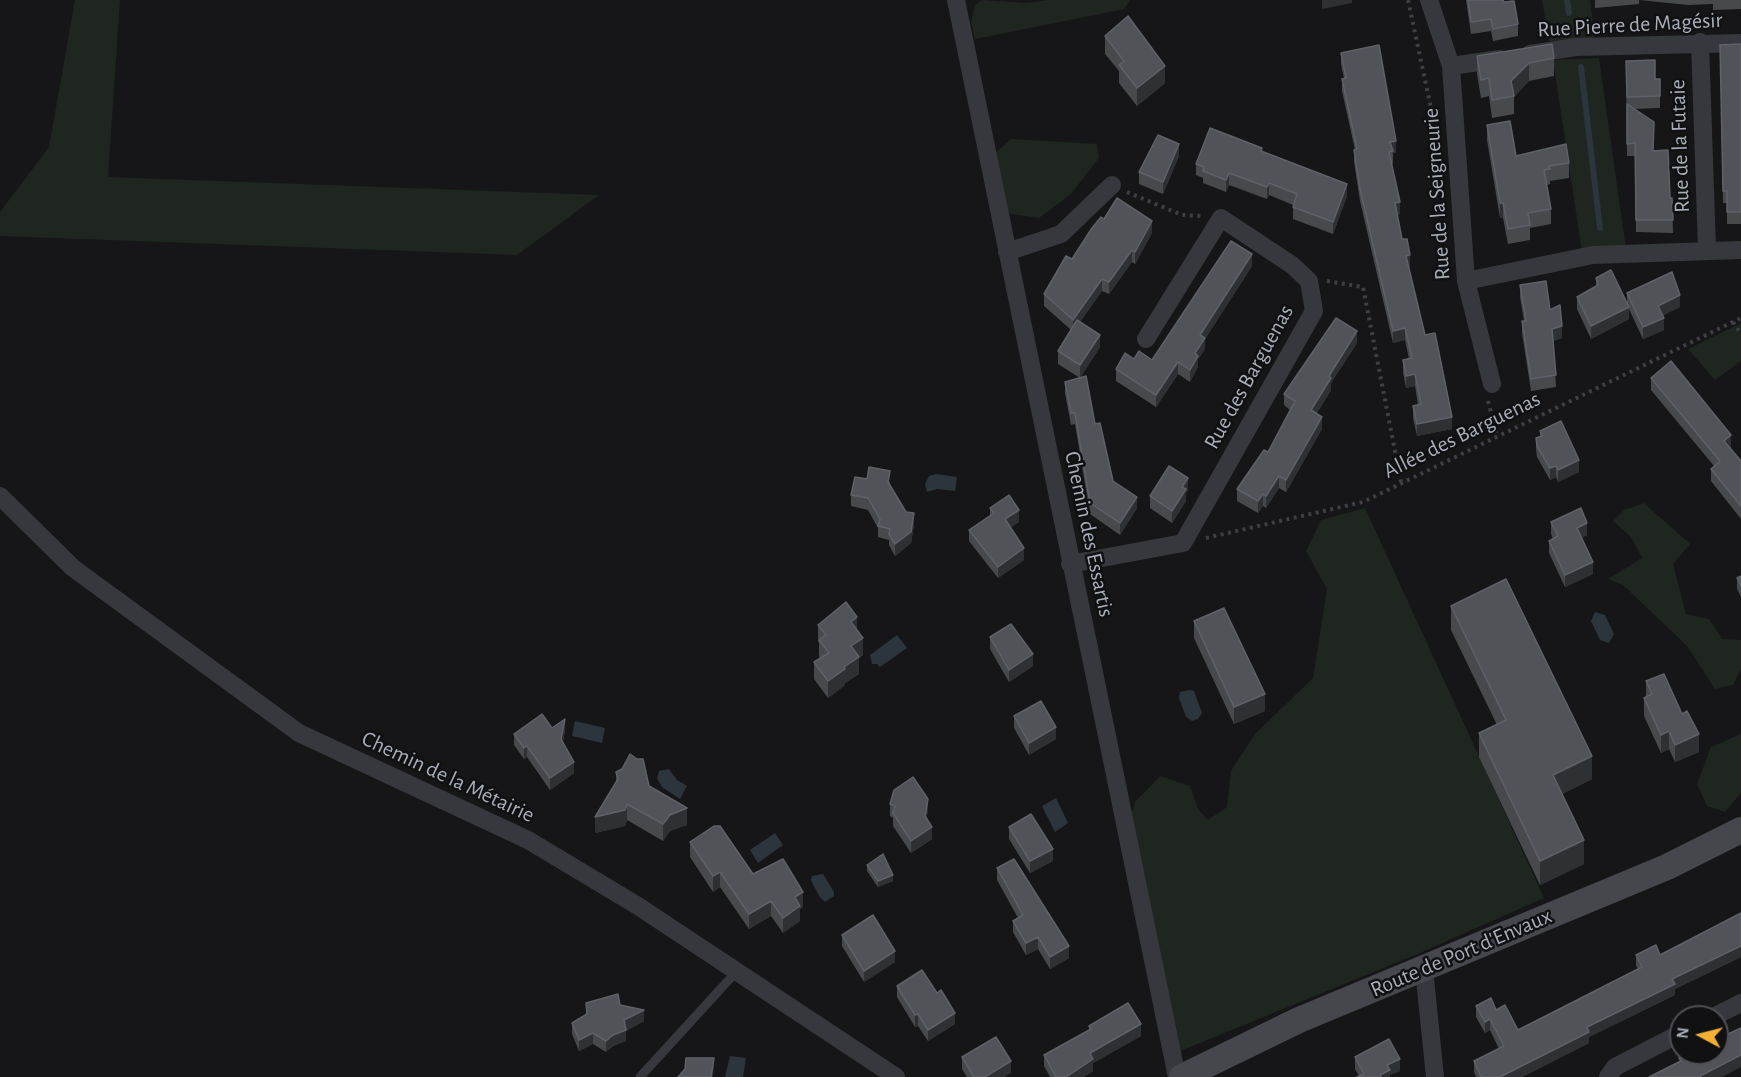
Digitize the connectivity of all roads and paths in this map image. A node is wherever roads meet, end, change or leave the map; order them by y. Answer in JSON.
{"nodes":[{"id":1,"x":956,"y":0,"type":"edge"},
{"id":2,"x":1429,"y":0,"type":"edge"},
{"id":3,"x":1700,"y":42,"type":"junction"},
{"id":4,"x":1741,"y":43,"type":"edge"},
{"id":5,"x":1451,"y":66,"type":"junction"},
{"id":6,"x":1112,"y":185,"type":"joint"},
{"id":7,"x":1221,"y":218,"type":"junction"},
{"id":8,"x":1707,"y":249,"type":"junction"},
{"id":9,"x":1741,"y":250,"type":"edge"},
{"id":10,"x":1007,"y":252,"type":"junction"},
{"id":11,"x":1305,"y":278,"type":"junction"},
{"id":12,"x":1466,"y":281,"type":"junction"},
{"id":13,"x":1741,"y":318,"type":"edge"},
{"id":14,"x":1733,"y":322,"type":"junction"},
{"id":15,"x":1741,"y":334,"type":"edge"},
{"id":16,"x":1146,"y":339,"type":"dead end"},
{"id":17,"x":1492,"y":384,"type":"dead end"},
{"id":18,"x":1401,"y":482,"type":"junction"},
{"id":19,"x":0,"y":495,"type":"edge"},
{"id":20,"x":1184,"y":543,"type":"junction"},
{"id":21,"x":1070,"y":564,"type":"junction"},
{"id":22,"x":1741,"y":831,"type":"edge"},
{"id":23,"x":1424,"y":969,"type":"junction"},
{"id":24,"x":736,"y":972,"type":"junction"},
{"id":25,"x":1669,"y":1039,"type":"edge"},
{"id":26,"x":640,"y":1077,"type":"edge"},
{"id":27,"x":896,"y":1077,"type":"edge"},
{"id":28,"x":1177,"y":1077,"type":"edge"},
{"id":29,"x":1182,"y":1077,"type":"edge"},
{"id":30,"x":1435,"y":1077,"type":"edge"},
{"id":31,"x":1608,"y":1077,"type":"edge"}],
"edges":[{"from":1,"to":10,"type":"street","name":"Chemin des Essartis"},
{"from":2,"to":5,"type":"street","name":"Rue de la Seigneurie"},
{"from":3,"to":4,"type":"street","name":"Rue Pierre de Magésir"},
{"from":3,"to":5,"type":"street","name":"Rue Pierre de Magésir"},
{"from":3,"to":8,"type":"street","name":"Rue de la Futaie"},
{"from":5,"to":12,"type":"street","name":"Rue de la Seigneurie"},
{"from":6,"to":7,"type":"path"},
{"from":6,"to":10,"type":"street"},
{"from":7,"to":11,"type":"street","name":"Rue des Barguenas"},
{"from":7,"to":16,"type":"street"},
{"from":8,"to":9,"type":"street"},
{"from":8,"to":12,"type":"street"},
{"from":10,"to":21,"type":"street","name":"Chemin des Essartis"},
{"from":11,"to":18,"type":"path"},
{"from":11,"to":20,"type":"street","name":"Rue des Barguenas"},
{"from":12,"to":17,"type":"street","name":"Rue de la Seigneurie"},
{"from":13,"to":14,"type":"path","name":"Allée des Barguenas"},
{"from":14,"to":15,"type":"path"},
{"from":14,"to":18,"type":"path","name":"Allée des Barguenas"},
{"from":18,"to":20,"type":"path","name":"Allée des Barguenas"},
{"from":19,"to":24,"type":"street","name":"Chemin de la Métairie"},
{"from":20,"to":21,"type":"street"},
{"from":21,"to":28,"type":"street","name":"Chemin des Essartis"},
{"from":22,"to":23,"type":"street","name":"Route de Port d'Envaux"},
{"from":23,"to":29,"type":"street","name":"Route de Port d'Envaux"},
{"from":23,"to":30,"type":"street"},
{"from":24,"to":26,"type":"lane"},
{"from":24,"to":27,"type":"street","name":"Chemin de la Métairie"},
{"from":25,"to":31,"type":"street"}]}
